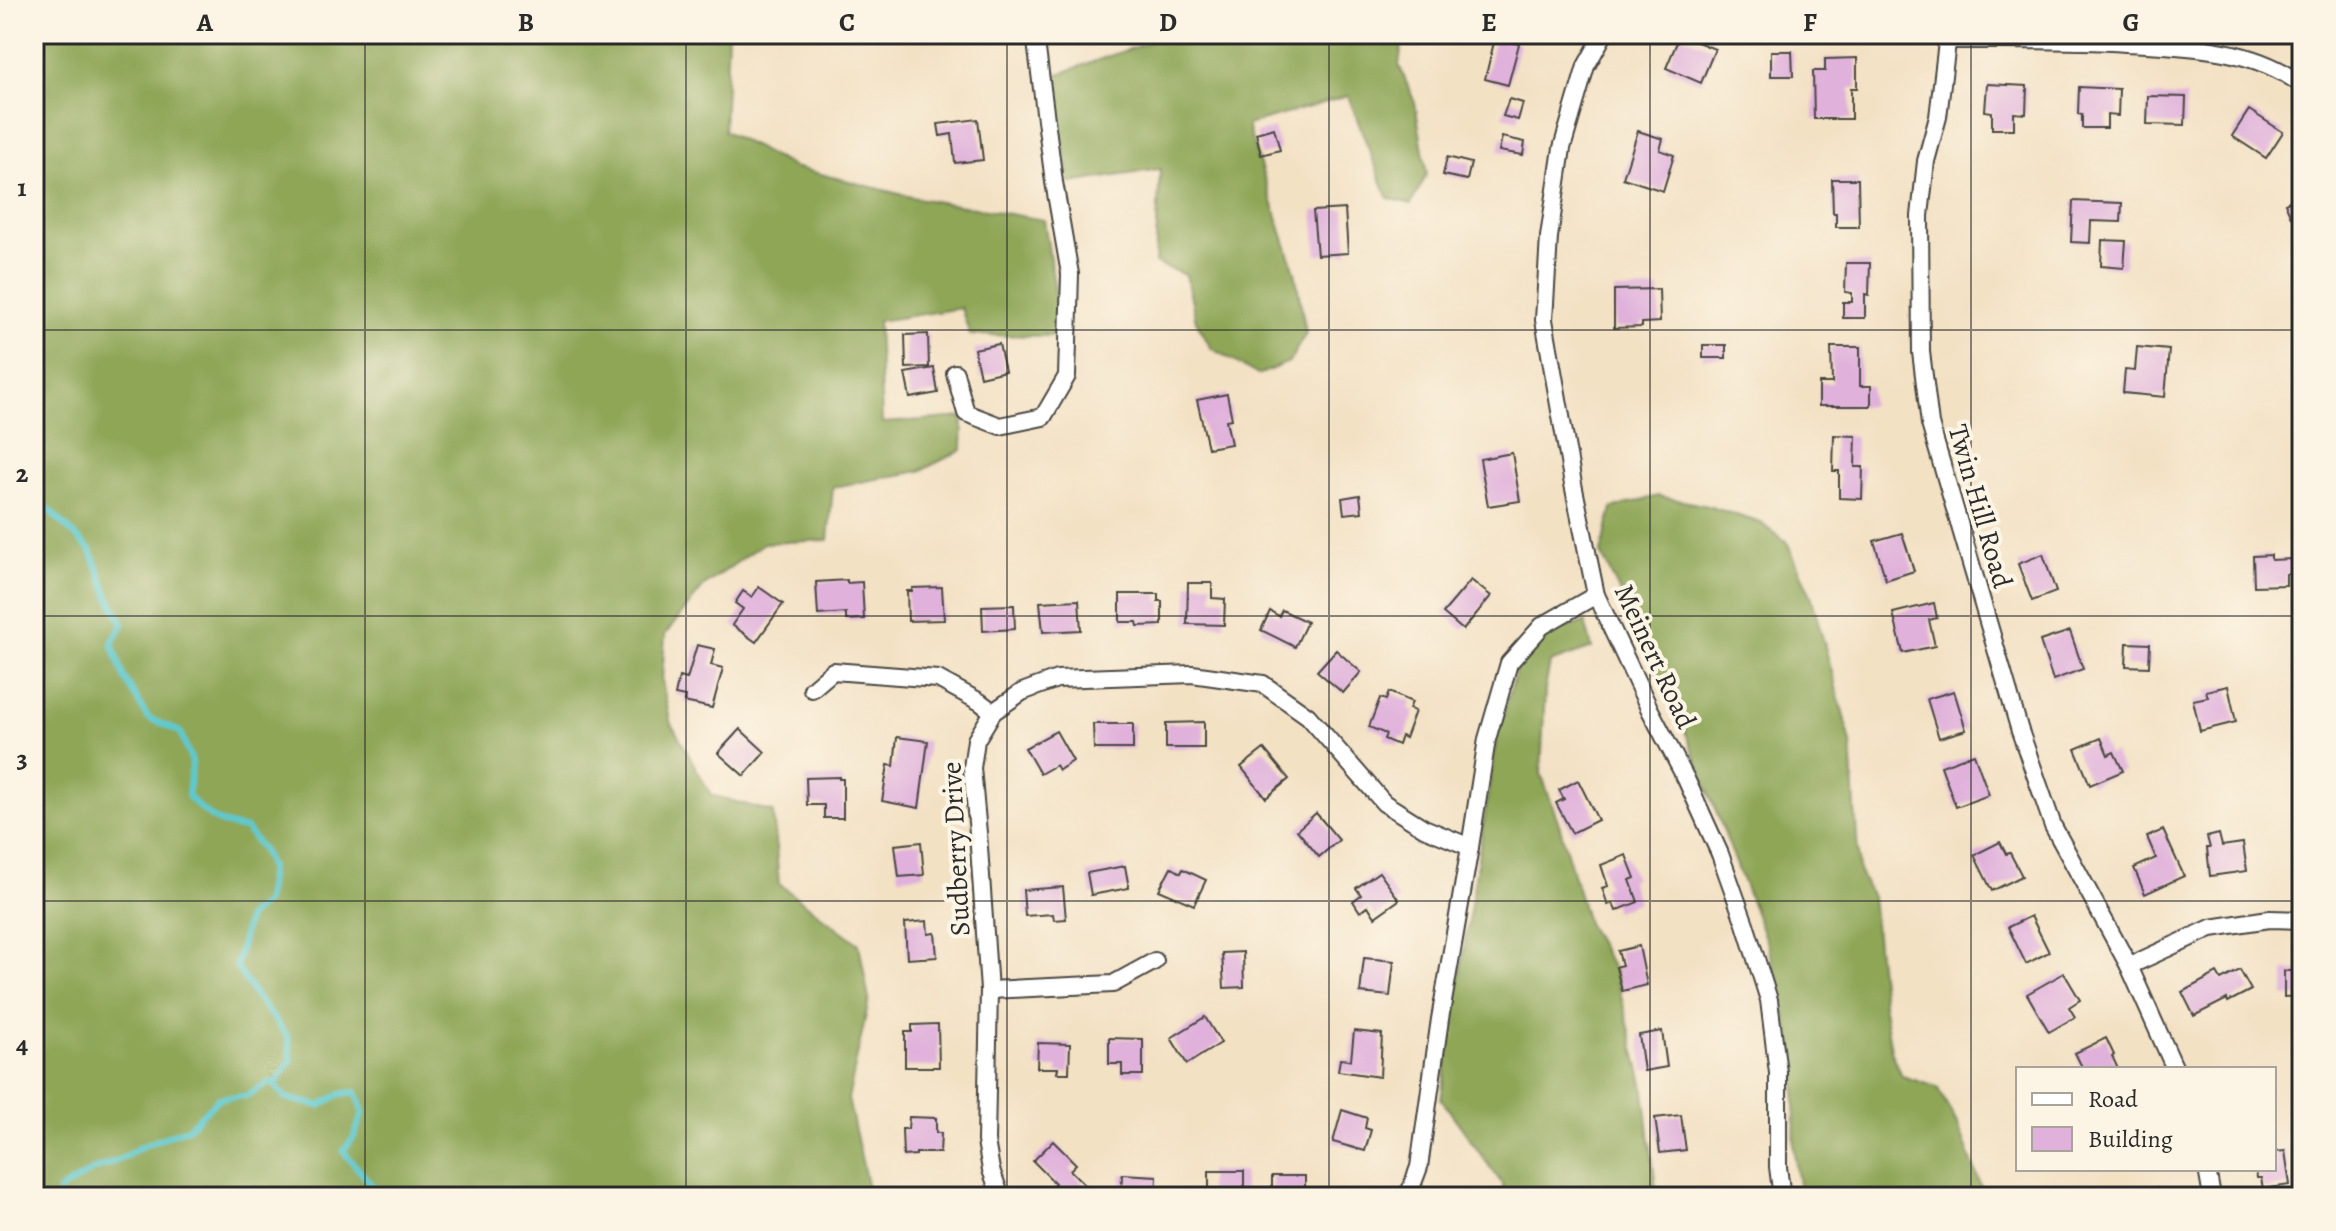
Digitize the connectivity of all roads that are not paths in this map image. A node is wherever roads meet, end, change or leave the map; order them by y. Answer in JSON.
{"nodes":[{"id":1,"x":1035,"y":34,"type":"edge"},
{"id":2,"x":1604,"y":34,"type":"edge"},
{"id":3,"x":1948,"y":37,"type":"edge"},
{"id":4,"x":2302,"y":85,"type":"edge"},
{"id":5,"x":955,"y":373,"type":"dead end"},
{"id":6,"x":1596,"y":595,"type":"junction"},
{"id":7,"x":812,"y":689,"type":"dead end"},
{"id":8,"x":993,"y":712,"type":"junction"},
{"id":9,"x":1470,"y":847,"type":"junction"},
{"id":10,"x":2302,"y":920,"type":"edge"},
{"id":11,"x":1155,"y":961,"type":"dead end"},
{"id":12,"x":2129,"y":966,"type":"junction"},
{"id":13,"x":989,"y":990,"type":"junction"},
{"id":14,"x":2174,"y":1067,"type":"edge"},
{"id":15,"x":2207,"y":1171,"type":"edge"},
{"id":16,"x":1001,"y":1197,"type":"edge"},
{"id":17,"x":1403,"y":1197,"type":"edge"},
{"id":18,"x":1782,"y":1197,"type":"edge"},
{"id":19,"x":2212,"y":1197,"type":"edge"}],
"edges":[{"from":1,"to":5,"type":"street"},
{"from":2,"to":6,"type":"street","name":"Meinert Road"},
{"from":3,"to":4,"type":"street"},
{"from":3,"to":12,"type":"street","name":"Twin Hill Road"},
{"from":6,"to":9,"type":"street"},
{"from":6,"to":18,"type":"street","name":"Meinert Road"},
{"from":7,"to":8,"type":"street"},
{"from":8,"to":9,"type":"street","name":"Sudberry Drive"},
{"from":8,"to":13,"type":"street","name":"Sudberry Drive"},
{"from":9,"to":17,"type":"street"},
{"from":10,"to":12,"type":"street"},
{"from":11,"to":13,"type":"street"},
{"from":12,"to":14,"type":"street","name":"Twin Hill Road"},
{"from":13,"to":16,"type":"street","name":"Sudberry Drive"},
{"from":15,"to":19,"type":"street"}]}
